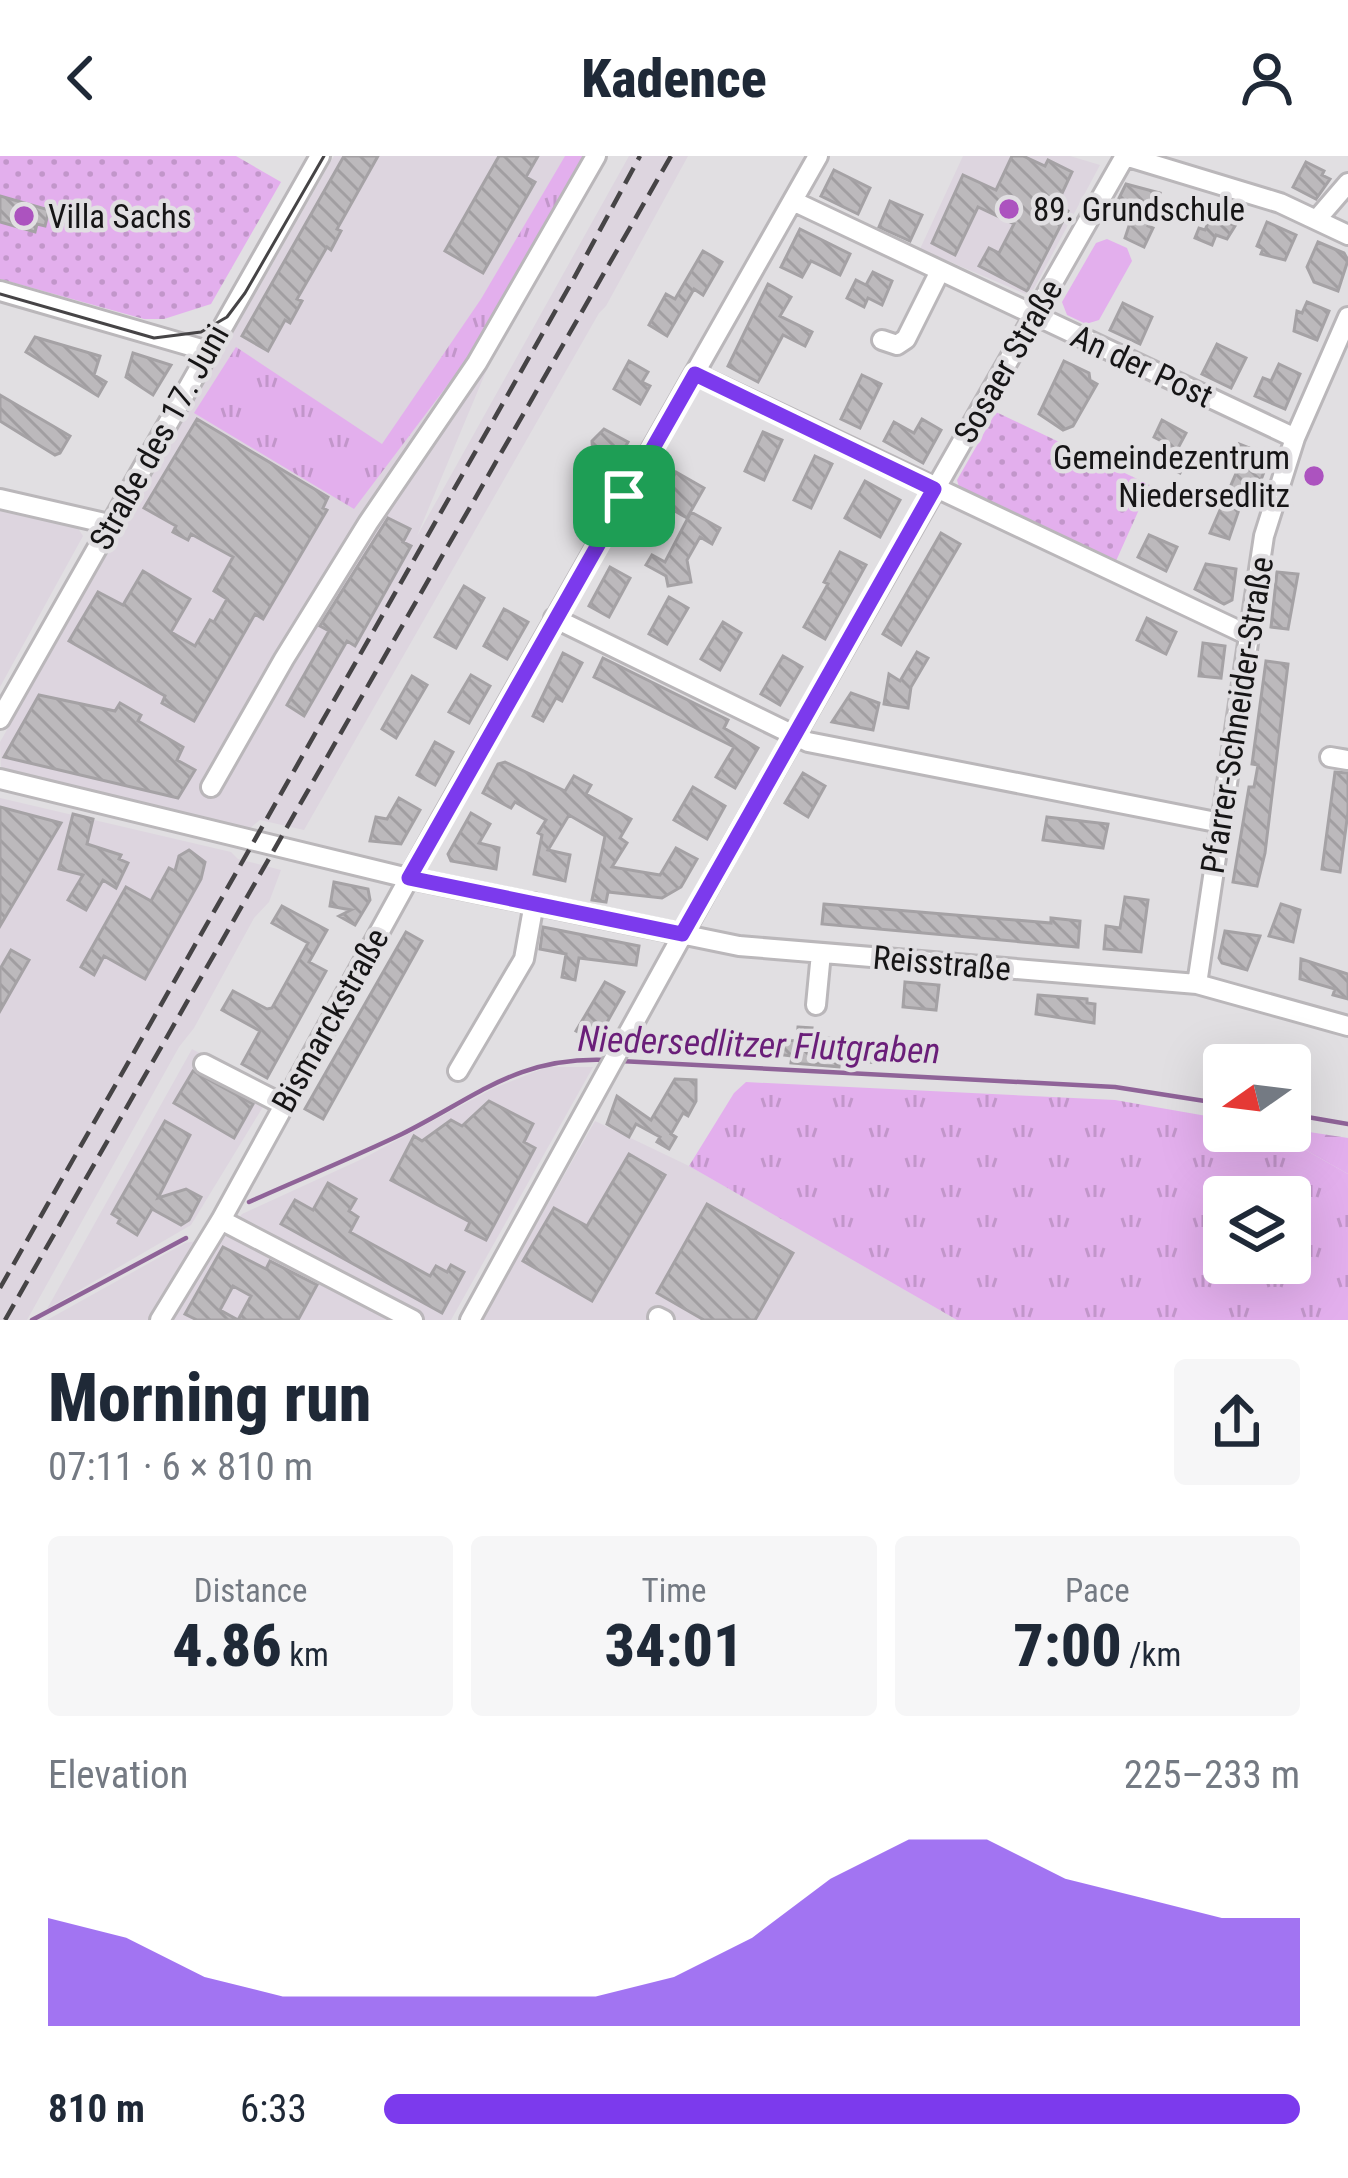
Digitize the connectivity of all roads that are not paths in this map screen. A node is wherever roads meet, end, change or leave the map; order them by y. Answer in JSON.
{"nodes":[{"id":1,"x":320,"y":156,"type":"edge"},
{"id":2,"x":596,"y":156,"type":"edge"},
{"id":3,"x":818,"y":156,"type":"edge"},
{"id":4,"x":1125,"y":156,"type":"edge"},
{"id":5,"x":1348,"y":183,"type":"edge"},
{"id":6,"x":793,"y":201,"type":"junction"},
{"id":7,"x":1317,"y":219,"type":"junction"},
{"id":8,"x":1348,"y":235,"type":"edge"},
{"id":9,"x":940,"y":271,"type":"junction"},
{"id":10,"x":0,"y":291,"type":"edge"},
{"id":11,"x":1034,"y":315,"type":"junction"},
{"id":12,"x":1348,"y":317,"type":"edge"},
{"id":13,"x":882,"y":340,"type":"dead end"},
{"id":14,"x":208,"y":352,"type":"junction"},
{"id":15,"x":695,"y":374,"type":"junction"},
{"id":16,"x":1295,"y":438,"type":"junction"},
{"id":17,"x":934,"y":489,"type":"junction"},
{"id":18,"x":0,"y":499,"type":"edge"},
{"id":19,"x":110,"y":524,"type":"junction"},
{"id":20,"x":554,"y":619,"type":"junction"},
{"id":21,"x":1248,"y":635,"type":"junction"},
{"id":22,"x":0,"y":719,"type":"edge"},
{"id":23,"x":794,"y":736,"type":"junction"},
{"id":24,"x":0,"y":779,"type":"edge"},
{"id":25,"x":211,"y":787,"type":"dead end"},
{"id":26,"x":1221,"y":824,"type":"junction"},
{"id":27,"x":409,"y":878,"type":"junction"},
{"id":28,"x":534,"y":903,"type":"junction"},
{"id":29,"x":682,"y":934,"type":"junction"},
{"id":30,"x":821,"y":952,"type":"junction"},
{"id":31,"x":1197,"y":984,"type":"junction"},
{"id":32,"x":816,"y":1005,"type":"dead end"},
{"id":33,"x":1348,"y":1026,"type":"edge"},
{"id":34,"x":204,"y":1064,"type":"dead end"},
{"id":35,"x":458,"y":1071,"type":"dead end"},
{"id":36,"x":284,"y":1105,"type":"junction"},
{"id":37,"x":221,"y":1220,"type":"junction"},
{"id":38,"x":376,"y":1312,"type":"edge"},
{"id":39,"x":160,"y":1320,"type":"edge"},
{"id":40,"x":413,"y":1320,"type":"edge"},
{"id":41,"x":470,"y":1320,"type":"edge"}],
"edges":[{"from":1,"to":14,"type":"street","name":"Straße des 17. Juni"},
{"from":2,"to":25,"type":"street"},
{"from":3,"to":6,"type":"street","name":"Bismarckstraße"},
{"from":4,"to":7,"type":"street"},
{"from":4,"to":11,"type":"street","name":"Sosaer Straße"},
{"from":5,"to":7,"type":"street"},
{"from":6,"to":9,"type":"street","name":"An der Post"},
{"from":6,"to":15,"type":"street","name":"Bismarckstraße"},
{"from":7,"to":8,"type":"street"},
{"from":9,"to":11,"type":"street","name":"An der Post"},
{"from":9,"to":13,"type":"street"},
{"from":10,"to":14,"type":"street"},
{"from":11,"to":16,"type":"street","name":"An der Post"},
{"from":11,"to":17,"type":"street","name":"Sosaer Straße"},
{"from":12,"to":16,"type":"street","name":"Pfarrer-Schneider-Straße"},
{"from":14,"to":19,"type":"street","name":"Straße des 17. Juni"},
{"from":15,"to":17,"type":"street"},
{"from":15,"to":20,"type":"street","name":"Bismarckstraße"},
{"from":16,"to":21,"type":"street","name":"Pfarrer-Schneider-Straße"},
{"from":17,"to":21,"type":"street"},
{"from":17,"to":23,"type":"street","name":"Sosaer Straße"},
{"from":18,"to":19,"type":"street"},
{"from":19,"to":22,"type":"street","name":"Straße des 17. Juni"},
{"from":20,"to":23,"type":"street"},
{"from":20,"to":27,"type":"street","name":"Bismarckstraße"},
{"from":21,"to":26,"type":"street","name":"Pfarrer-Schneider-Straße"},
{"from":23,"to":26,"type":"street"},
{"from":23,"to":29,"type":"street","name":"Sosaer Straße"},
{"from":24,"to":27,"type":"street","name":"Reisstraße"},
{"from":26,"to":31,"type":"street","name":"Pfarrer-Schneider-Straße"},
{"from":27,"to":28,"type":"street","name":"Reisstraße"},
{"from":27,"to":36,"type":"street","name":"Bismarckstraße"},
{"from":28,"to":29,"type":"street","name":"Reisstraße"},
{"from":28,"to":35,"type":"street"},
{"from":29,"to":30,"type":"street","name":"Reisstraße"},
{"from":29,"to":41,"type":"street","name":"Sosaer Straße"},
{"from":30,"to":31,"type":"street","name":"Reisstraße"},
{"from":30,"to":32,"type":"street"},
{"from":31,"to":33,"type":"street","name":"Reisstraße"},
{"from":34,"to":36,"type":"street"},
{"from":36,"to":37,"type":"street","name":"Bismarckstraße"},
{"from":37,"to":38,"type":"street"},
{"from":37,"to":39,"type":"street","name":"Bismarckstraße"},
{"from":38,"to":40,"type":"street"}]}
